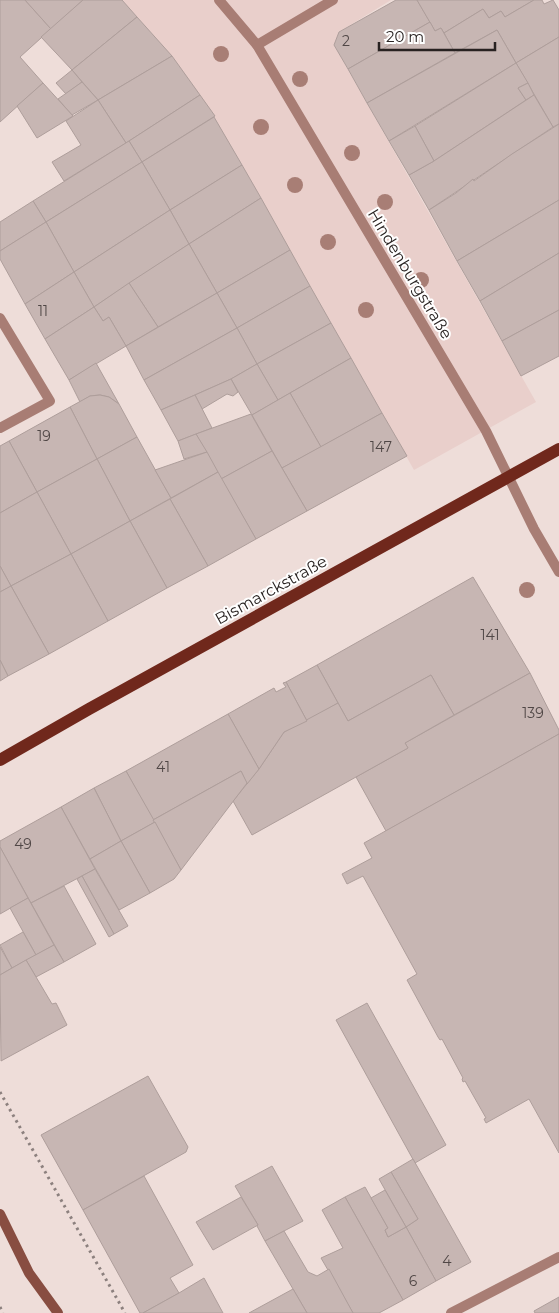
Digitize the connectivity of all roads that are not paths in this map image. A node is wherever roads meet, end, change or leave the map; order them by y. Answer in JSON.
{"nodes":[{"id":1,"x":219,"y":0,"type":"edge"},
{"id":2,"x":333,"y":0,"type":"edge"},
{"id":3,"x":257,"y":45,"type":"junction"},
{"id":4,"x":0,"y":318,"type":"edge"},
{"id":5,"x":0,"y":428,"type":"edge"},
{"id":6,"x":559,"y":449,"type":"edge"},
{"id":7,"x":510,"y":477,"type":"junction"},
{"id":8,"x":559,"y":572,"type":"edge"},
{"id":9,"x":0,"y":760,"type":"edge"},
{"id":10,"x":0,"y":1214,"type":"edge"},
{"id":11,"x":559,"y":1257,"type":"edge"},
{"id":12,"x":58,"y":1313,"type":"edge"},
{"id":13,"x":451,"y":1313,"type":"edge"}],
"edges":[{"from":1,"to":3,"type":"street","name":"Hindenburgstraße"},
{"from":2,"to":3,"type":"street"},
{"from":3,"to":7,"type":"street","name":"Hindenburgstraße"},
{"from":4,"to":5,"type":"street"},
{"from":6,"to":7,"type":"main road","name":"Bismarckstraße"},
{"from":7,"to":8,"type":"street","name":"Hindenburgstraße"},
{"from":7,"to":9,"type":"main road","name":"Bismarckstraße"},
{"from":10,"to":12,"type":"main road"},
{"from":11,"to":13,"type":"street"}]}
